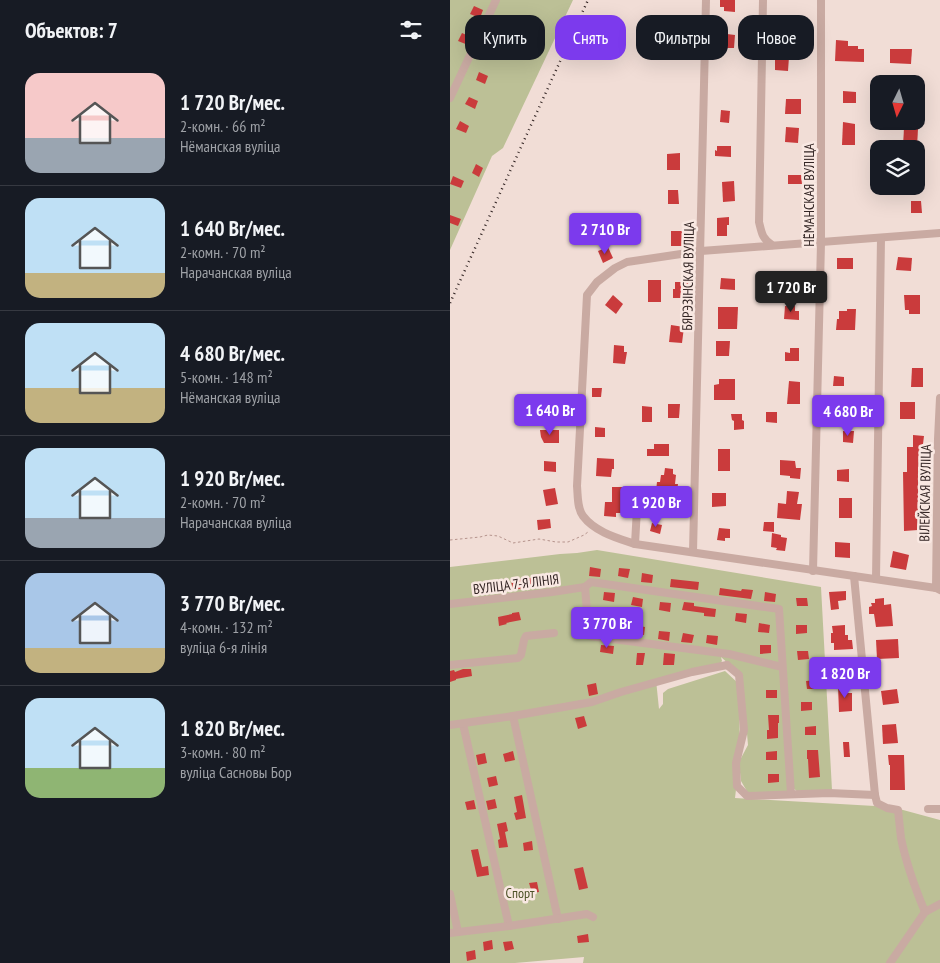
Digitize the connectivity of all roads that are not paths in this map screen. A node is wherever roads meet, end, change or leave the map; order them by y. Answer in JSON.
{"nodes":[{"id":1,"x":496,"y":0,"type":"edge"},
{"id":2,"x":706,"y":0,"type":"edge"},
{"id":3,"x":763,"y":0,"type":"edge"},
{"id":4,"x":821,"y":0,"type":"edge"},
{"id":5,"x":450,"y":98,"type":"edge"},
{"id":6,"x":940,"y":233,"type":"edge"},
{"id":7,"x":881,"y":238,"type":"junction"},
{"id":8,"x":821,"y":243,"type":"junction"},
{"id":9,"x":772,"y":245,"type":"junction"},
{"id":10,"x":701,"y":251,"type":"junction"},
{"id":11,"x":940,"y":398,"type":"edge"},
{"id":12,"x":939,"y":439,"type":"edge"},
{"id":13,"x":638,"y":491,"type":"dead end"},
{"id":14,"x":635,"y":544,"type":"junction"},
{"id":15,"x":694,"y":552,"type":"junction"},
{"id":16,"x":813,"y":571,"type":"junction"},
{"id":17,"x":854,"y":576,"type":"junction"},
{"id":18,"x":876,"y":579,"type":"junction"},
{"id":19,"x":585,"y":586,"type":"junction"},
{"id":20,"x":938,"y":589,"type":"edge"},
{"id":21,"x":450,"y":604,"type":"edge"},
{"id":22,"x":554,"y":633,"type":"dead end"},
{"id":23,"x":729,"y":654,"type":"junction"},
{"id":24,"x":450,"y":665,"type":"edge"},
{"id":25,"x":727,"y":665,"type":"junction"},
{"id":26,"x":782,"y":667,"type":"junction"},
{"id":27,"x":513,"y":716,"type":"junction"},
{"id":28,"x":463,"y":724,"type":"junction"},
{"id":29,"x":450,"y":725,"type":"edge"},
{"id":30,"x":791,"y":794,"type":"junction"},
{"id":31,"x":875,"y":795,"type":"junction"},
{"id":32,"x":940,"y":809,"type":"edge"},
{"id":33,"x":928,"y":810,"type":"dead end"},
{"id":34,"x":450,"y":894,"type":"edge"},
{"id":35,"x":940,"y":904,"type":"edge"},
{"id":36,"x":925,"y":912,"type":"junction"},
{"id":37,"x":593,"y":918,"type":"dead end"},
{"id":38,"x":558,"y":919,"type":"junction"},
{"id":39,"x":509,"y":926,"type":"junction"},
{"id":40,"x":454,"y":933,"type":"edge"},
{"id":41,"x":890,"y":963,"type":"edge"}],
"edges":[{"from":1,"to":5,"type":"street"},
{"from":2,"to":10,"type":"street","name":"БЯРЭЗІНСКАЯ ВУЛІЦА"},
{"from":3,"to":9,"type":"street"},
{"from":4,"to":8,"type":"street","name":"НЁМАНСКАЯ ВУЛІЦА"},
{"from":6,"to":7,"type":"street"},
{"from":7,"to":8,"type":"street"},
{"from":7,"to":18,"type":"street"},
{"from":8,"to":9,"type":"street"},
{"from":8,"to":16,"type":"street","name":"НЁМАНСКАЯ ВУЛІЦА"},
{"from":9,"to":10,"type":"street"},
{"from":10,"to":14,"type":"street"},
{"from":10,"to":15,"type":"street","name":"БЯРЭЗІНСКАЯ ВУЛІЦА"},
{"from":11,"to":12,"type":"street","name":"ВІЛЕЙСКАЯ ВУЛІЦА"},
{"from":12,"to":20,"type":"street","name":"ВІЛЕЙСКАЯ ВУЛІЦА"},
{"from":13,"to":14,"type":"street"},
{"from":14,"to":15,"type":"street"},
{"from":15,"to":16,"type":"street"},
{"from":16,"to":17,"type":"street"},
{"from":17,"to":18,"type":"street"},
{"from":17,"to":31,"type":"street"},
{"from":18,"to":20,"type":"street"},
{"from":19,"to":21,"type":"street","name":"ВУЛІЦА 7-Я ЛІНІЯ"},
{"from":19,"to":23,"type":"street"},
{"from":19,"to":26,"type":"street","name":"ВУЛІЦА 7-Я ЛІНІЯ"},
{"from":22,"to":24,"type":"street"},
{"from":23,"to":25,"type":"street"},
{"from":23,"to":26,"type":"street"},
{"from":25,"to":27,"type":"street"},
{"from":25,"to":30,"type":"street"},
{"from":26,"to":30,"type":"street"},
{"from":27,"to":28,"type":"street"},
{"from":27,"to":38,"type":"street"},
{"from":28,"to":29,"type":"street"},
{"from":28,"to":39,"type":"street"},
{"from":30,"to":31,"type":"street"},
{"from":31,"to":36,"type":"street"},
{"from":32,"to":33,"type":"street"},
{"from":34,"to":40,"type":"street"},
{"from":35,"to":36,"type":"street"},
{"from":36,"to":41,"type":"street"},
{"from":37,"to":38,"type":"street"},
{"from":38,"to":39,"type":"street"},
{"from":39,"to":40,"type":"street"}]}
